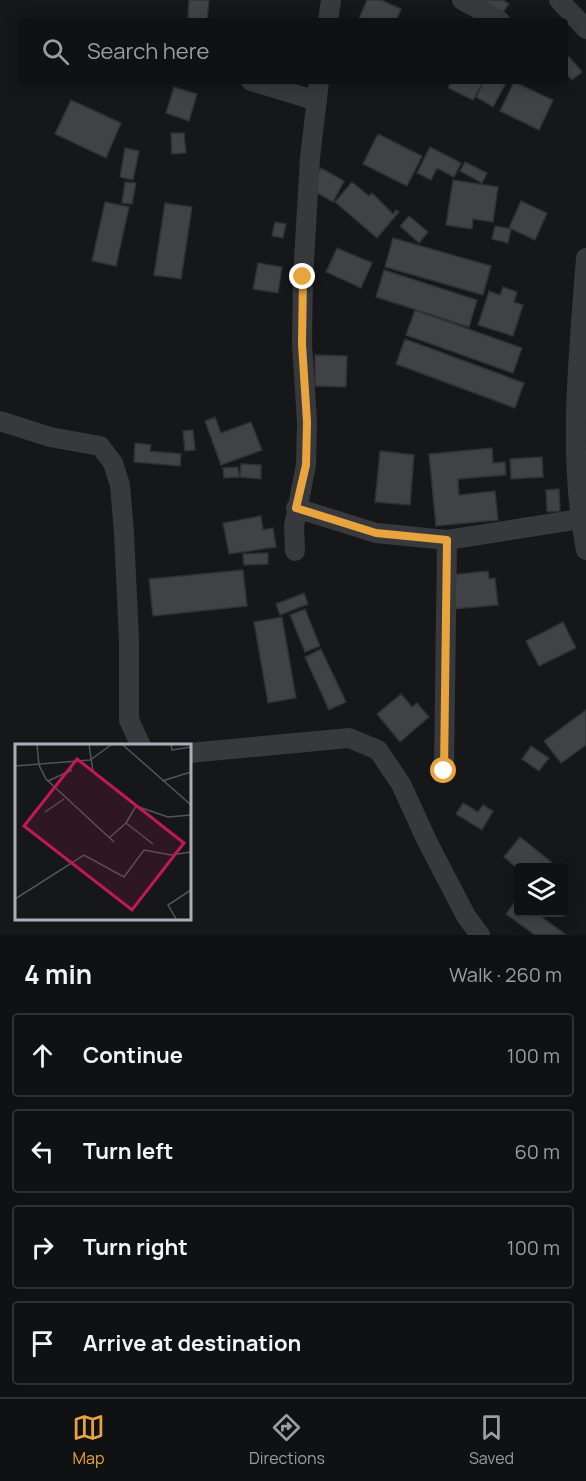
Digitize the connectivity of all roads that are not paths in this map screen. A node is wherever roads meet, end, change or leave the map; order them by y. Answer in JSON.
{"nodes":[{"id":1,"x":331,"y":0,"type":"edge"},
{"id":2,"x":462,"y":0,"type":"edge"},
{"id":3,"x":559,"y":0,"type":"edge"},
{"id":4,"x":328,"y":18,"type":"edge"},
{"id":5,"x":495,"y":18,"type":"edge"},
{"id":6,"x":586,"y":29,"type":"edge"},
{"id":7,"x":260,"y":84,"type":"edge"},
{"id":8,"x":319,"y":84,"type":"edge"},
{"id":9,"x":317,"y":102,"type":"junction"},
{"id":10,"x":586,"y":258,"type":"edge"},
{"id":11,"x":0,"y":421,"type":"edge"},
{"id":12,"x":296,"y":508,"type":"junction"},
{"id":13,"x":580,"y":519,"type":"junction"},
{"id":14,"x":447,"y":540,"type":"junction"},
{"id":15,"x":586,"y":550,"type":"edge"},
{"id":16,"x":295,"y":551,"type":"dead end"},
{"id":17,"x":140,"y":744,"type":"edge"},
{"id":18,"x":190,"y":753,"type":"edge"},
{"id":19,"x":444,"y":771,"type":"dead end"},
{"id":20,"x":480,"y":935,"type":"edge"}],
"edges":[{"from":1,"to":4,"type":"street"},
{"from":2,"to":5,"type":"street"},
{"from":3,"to":6,"type":"street"},
{"from":7,"to":9,"type":"street"},
{"from":8,"to":9,"type":"street"},
{"from":9,"to":12,"type":"street"},
{"from":10,"to":13,"type":"street"},
{"from":11,"to":17,"type":"street"},
{"from":12,"to":14,"type":"street"},
{"from":12,"to":16,"type":"street"},
{"from":13,"to":14,"type":"street"},
{"from":13,"to":15,"type":"street"},
{"from":14,"to":19,"type":"street"},
{"from":18,"to":20,"type":"street"}]}
